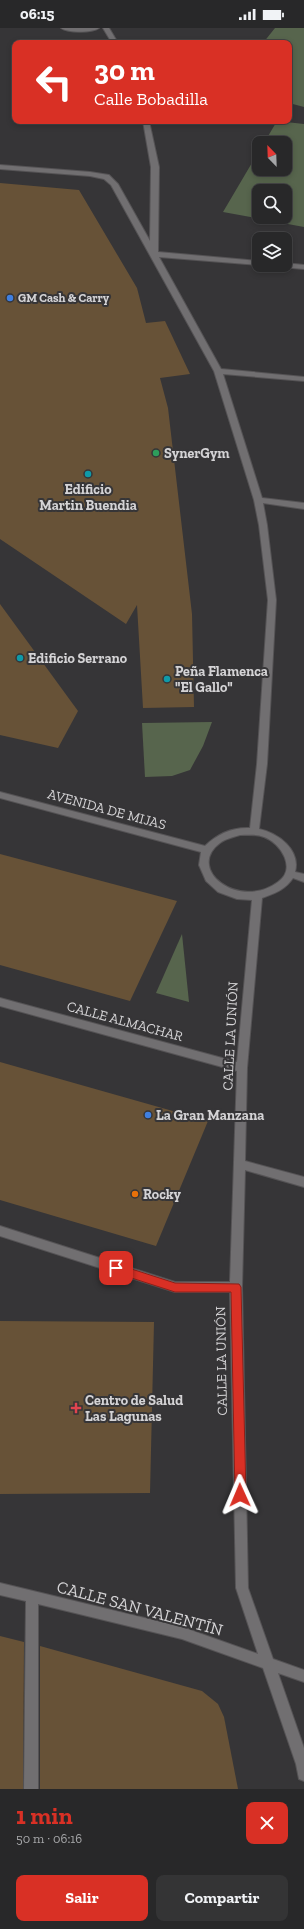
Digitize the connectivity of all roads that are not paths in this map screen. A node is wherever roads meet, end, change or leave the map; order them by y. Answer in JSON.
{"nodes":[{"id":1,"x":64,"y":28,"type":"edge"},
{"id":2,"x":96,"y":28,"type":"edge"},
{"id":3,"x":106,"y":28,"type":"edge"},
{"id":4,"x":113,"y":40,"type":"edge"},
{"id":5,"x":147,"y":124,"type":"edge"},
{"id":6,"x":0,"y":167,"type":"edge"},
{"id":7,"x":154,"y":254,"type":"junction"},
{"id":8,"x":252,"y":262,"type":"edge"},
{"id":9,"x":292,"y":266,"type":"edge"},
{"id":10,"x":304,"y":267,"type":"edge"},
{"id":11,"x":218,"y":371,"type":"junction"},
{"id":12,"x":304,"y":380,"type":"edge"},
{"id":13,"x":258,"y":500,"type":"junction"},
{"id":14,"x":304,"y":506,"type":"edge"},
{"id":15,"x":0,"y":795,"type":"edge"},
{"id":16,"x":254,"y":831,"type":"junction"},
{"id":17,"x":207,"y":850,"type":"junction"},
{"id":18,"x":291,"y":874,"type":"junction"},
{"id":19,"x":304,"y":878,"type":"edge"},
{"id":20,"x":257,"y":896,"type":"junction"},
{"id":21,"x":0,"y":1002,"type":"edge"},
{"id":22,"x":242,"y":1068,"type":"junction"},
{"id":23,"x":239,"y":1164,"type":"junction"},
{"id":24,"x":304,"y":1182,"type":"edge"},
{"id":25,"x":0,"y":1231,"type":"edge"},
{"id":26,"x":236,"y":1287,"type":"junction"},
{"id":27,"x":0,"y":1589,"type":"edge"},
{"id":28,"x":32,"y":1596,"type":"junction"},
{"id":29,"x":269,"y":1664,"type":"junction"},
{"id":30,"x":304,"y":1676,"type":"edge"},
{"id":31,"x":304,"y":1774,"type":"edge"},
{"id":32,"x":31,"y":1789,"type":"edge"}],
"edges":[{"from":1,"to":2,"type":"street"},
{"from":3,"to":4,"type":"street"},
{"from":5,"to":7,"type":"street"},
{"from":6,"to":7,"type":"street"},
{"from":7,"to":8,"type":"street"},
{"from":7,"to":11,"type":"street"},
{"from":9,"to":10,"type":"street"},
{"from":11,"to":12,"type":"street"},
{"from":11,"to":13,"type":"street"},
{"from":13,"to":14,"type":"street"},
{"from":13,"to":16,"type":"street"},
{"from":15,"to":17,"type":"street","name":"AVENIDA DE MIJAS"},
{"from":16,"to":17,"type":"street"},
{"from":16,"to":18,"type":"street"},
{"from":17,"to":20,"type":"street"},
{"from":18,"to":19,"type":"street"},
{"from":18,"to":20,"type":"street"},
{"from":20,"to":22,"type":"street","name":"CALLE LA UNIÓN"},
{"from":21,"to":22,"type":"street","name":"CALLE ALMACHAR"},
{"from":22,"to":23,"type":"street","name":"CALLE LA UNIÓN"},
{"from":23,"to":24,"type":"street"},
{"from":23,"to":26,"type":"street","name":"CALLE LA UNIÓN"},
{"from":25,"to":26,"type":"street"},
{"from":26,"to":29,"type":"street","name":"CALLE LA UNIÓN"},
{"from":27,"to":28,"type":"street","name":"CALLE SAN VALENTÍN"},
{"from":28,"to":29,"type":"street","name":"CALLE SAN VALENTÍN"},
{"from":28,"to":32,"type":"street"},
{"from":29,"to":30,"type":"street"},
{"from":29,"to":31,"type":"street","name":"CALLE LA UNIÓN"}]}
